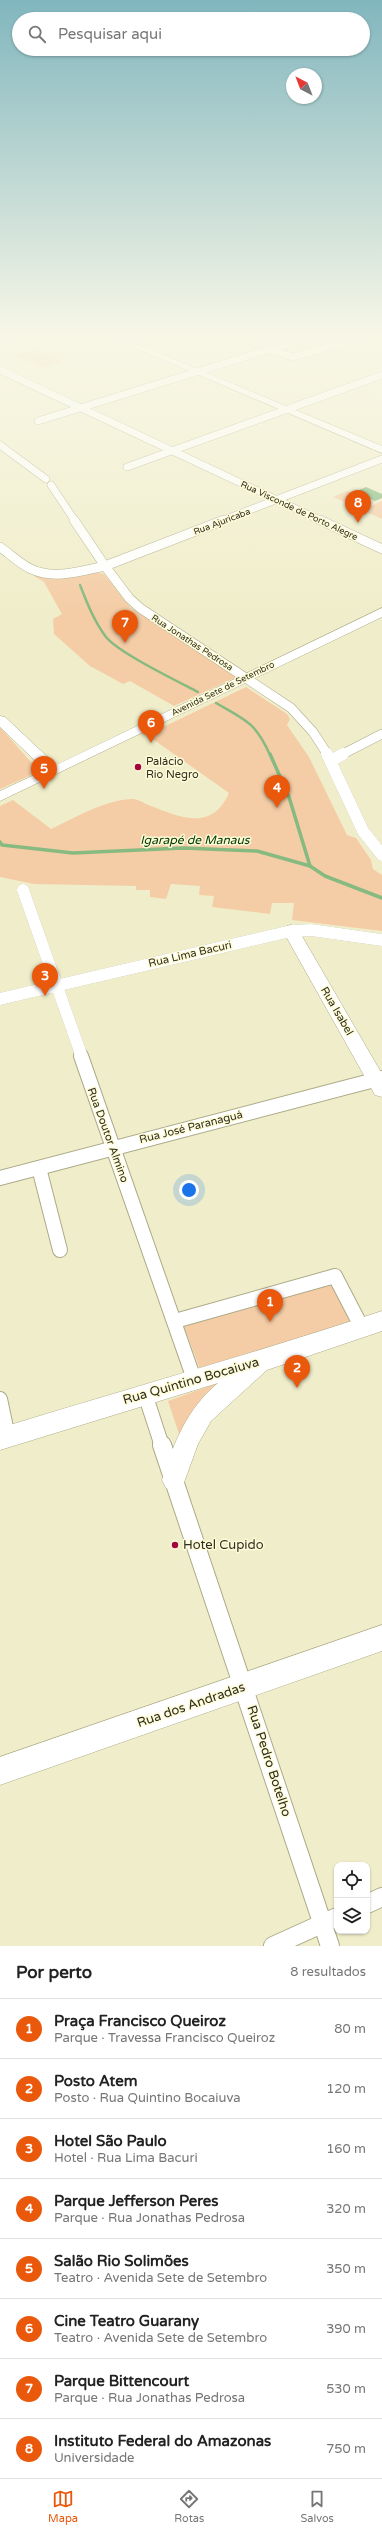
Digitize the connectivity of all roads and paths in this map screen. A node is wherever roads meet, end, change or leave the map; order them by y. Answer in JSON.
{"nodes":[{"id":1,"x":127,"y":430,"type":"edge"},
{"id":2,"x":229,"y":430,"type":"edge"},
{"id":3,"x":334,"y":430,"type":"edge"},
{"id":4,"x":0,"y":445,"type":"edge"},
{"id":5,"x":171,"y":450,"type":"junction"},
{"id":6,"x":382,"y":450,"type":"edge"},
{"id":7,"x":382,"y":459,"type":"edge"},
{"id":8,"x":127,"y":467,"type":"dead end"},
{"id":9,"x":277,"y":501,"type":"junction"},
{"id":10,"x":0,"y":547,"type":"edge"},
{"id":11,"x":382,"y":549,"type":"edge"},
{"id":12,"x":106,"y":567,"type":"junction"},
{"id":13,"x":83,"y":570,"type":"junction"},
{"id":14,"x":115,"y":579,"type":"junction"},
{"id":15,"x":382,"y":612,"type":"edge"},
{"id":16,"x":246,"y":678,"type":"junction"},
{"id":17,"x":0,"y":720,"type":"edge"},
{"id":18,"x":382,"y":734,"type":"edge"},
{"id":19,"x":331,"y":761,"type":"junction"},
{"id":20,"x":54,"y":771,"type":"junction"},
{"id":21,"x":0,"y":797,"type":"edge"},
{"id":22,"x":382,"y":855,"type":"edge"},
{"id":23,"x":22,"y":890,"type":"dead end"},
{"id":24,"x":291,"y":931,"type":"junction"},
{"id":25,"x":382,"y":940,"type":"edge"},
{"id":26,"x":56,"y":985,"type":"junction"},
{"id":27,"x":0,"y":998,"type":"edge"},
{"id":28,"x":380,"y":1082,"type":"edge"},
{"id":29,"x":112,"y":1147,"type":"junction"},
{"id":30,"x":39,"y":1168,"type":"junction"},
{"id":31,"x":0,"y":1178,"type":"edge"},
{"id":32,"x":60,"y":1250,"type":"dead end"},
{"id":33,"x":175,"y":1321,"type":"junction"},
{"id":34,"x":372,"y":1325,"type":"edge"},
{"id":35,"x":265,"y":1360,"type":"junction"},
{"id":36,"x":194,"y":1379,"type":"junction"},
{"id":37,"x":145,"y":1394,"type":"junction"},
{"id":38,"x":0,"y":1399,"type":"edge"},
{"id":39,"x":4,"y":1438,"type":"edge"},
{"id":40,"x":174,"y":1480,"type":"junction"},
{"id":41,"x":382,"y":1638,"type":"edge"},
{"id":42,"x":244,"y":1687,"type":"junction"},
{"id":43,"x":0,"y":1771,"type":"edge"},
{"id":44,"x":382,"y":1897,"type":"edge"},
{"id":45,"x":370,"y":1903,"type":"edge"},
{"id":46,"x":330,"y":1920,"type":"edge"},
{"id":47,"x":273,"y":1946,"type":"edge"},
{"id":48,"x":330,"y":1946,"type":"edge"}],
"edges":[{"from":1,"to":5,"type":"street","name":"Rua Visconde de Porto Alegre"},
{"from":2,"to":5,"type":"street"},
{"from":3,"to":6,"type":"street"},
{"from":4,"to":12,"type":"street","name":"Rua Jonathas Pedrosa"},
{"from":5,"to":8,"type":"street"},
{"from":5,"to":9,"type":"street","name":"Rua Visconde de Porto Alegre"},
{"from":7,"to":9,"type":"street","name":"Rua Ajuricaba"},
{"from":9,"to":11,"type":"street","name":"Rua Visconde de Porto Alegre"},
{"from":9,"to":12,"type":"street","name":"Rua Ajuricaba"},
{"from":10,"to":13,"type":"street"},
{"from":12,"to":13,"type":"street","name":"Rua Ajuricaba"},
{"from":12,"to":14,"type":"street","name":"Rua Jonathas Pedrosa"},
{"from":13,"to":14,"type":"street","name":"Rua Jonathas Pedrosa"},
{"from":14,"to":16,"type":"street","name":"Rua Jonathas Pedrosa"},
{"from":15,"to":16,"type":"street","name":"Avenida Sete de Setembro"},
{"from":16,"to":19,"type":"street","name":"Rua Jonathas Pedrosa"},
{"from":16,"to":20,"type":"street","name":"Avenida Sete de Setembro"},
{"from":17,"to":20,"type":"street"},
{"from":18,"to":19,"type":"street"},
{"from":19,"to":22,"type":"street","name":"Rua Jonathas Pedrosa"},
{"from":20,"to":21,"type":"street","name":"Avenida Sete de Setembro"},
{"from":23,"to":26,"type":"street","name":"Rua Doutor Almino"},
{"from":24,"to":25,"type":"street","name":"Rua Lima Bacuri"},
{"from":24,"to":26,"type":"street","name":"Rua Lima Bacuri"},
{"from":24,"to":28,"type":"street","name":"Rua Isabel"},
{"from":26,"to":27,"type":"street","name":"Rua Lima Bacuri"},
{"from":26,"to":29,"type":"street","name":"Rua Doutor Almino"},
{"from":28,"to":29,"type":"street","name":"Rua José Paranaguá"},
{"from":29,"to":30,"type":"street","name":"Rua José Paranaguá"},
{"from":29,"to":33,"type":"street","name":"Rua Doutor Almino"},
{"from":30,"to":31,"type":"street","name":"Rua José Paranaguá"},
{"from":30,"to":32,"type":"street"},
{"from":33,"to":34,"type":"street"},
{"from":33,"to":36,"type":"street","name":"Rua Doutor Almino"},
{"from":34,"to":35,"type":"street","name":"Rua Quintino Bocaiuva"},
{"from":35,"to":36,"type":"street","name":"Rua Quintino Bocaiuva"},
{"from":35,"to":40,"type":"street"},
{"from":36,"to":37,"type":"street","name":"Rua Quintino Bocaiuva"},
{"from":37,"to":39,"type":"street","name":"Rua Quintino Bocaiuva"},
{"from":37,"to":40,"type":"street","name":"Rua Pedro Botelho"},
{"from":38,"to":39,"type":"street"},
{"from":40,"to":42,"type":"street","name":"Rua Pedro Botelho"},
{"from":41,"to":42,"type":"street","name":"Rua dos Andradas"},
{"from":42,"to":43,"type":"street","name":"Rua dos Andradas"},
{"from":42,"to":46,"type":"street","name":"Rua Pedro Botelho"},
{"from":44,"to":45,"type":"street"},
{"from":46,"to":47,"type":"street"},
{"from":46,"to":48,"type":"street","name":"Rua Pedro Botelho"}]}
